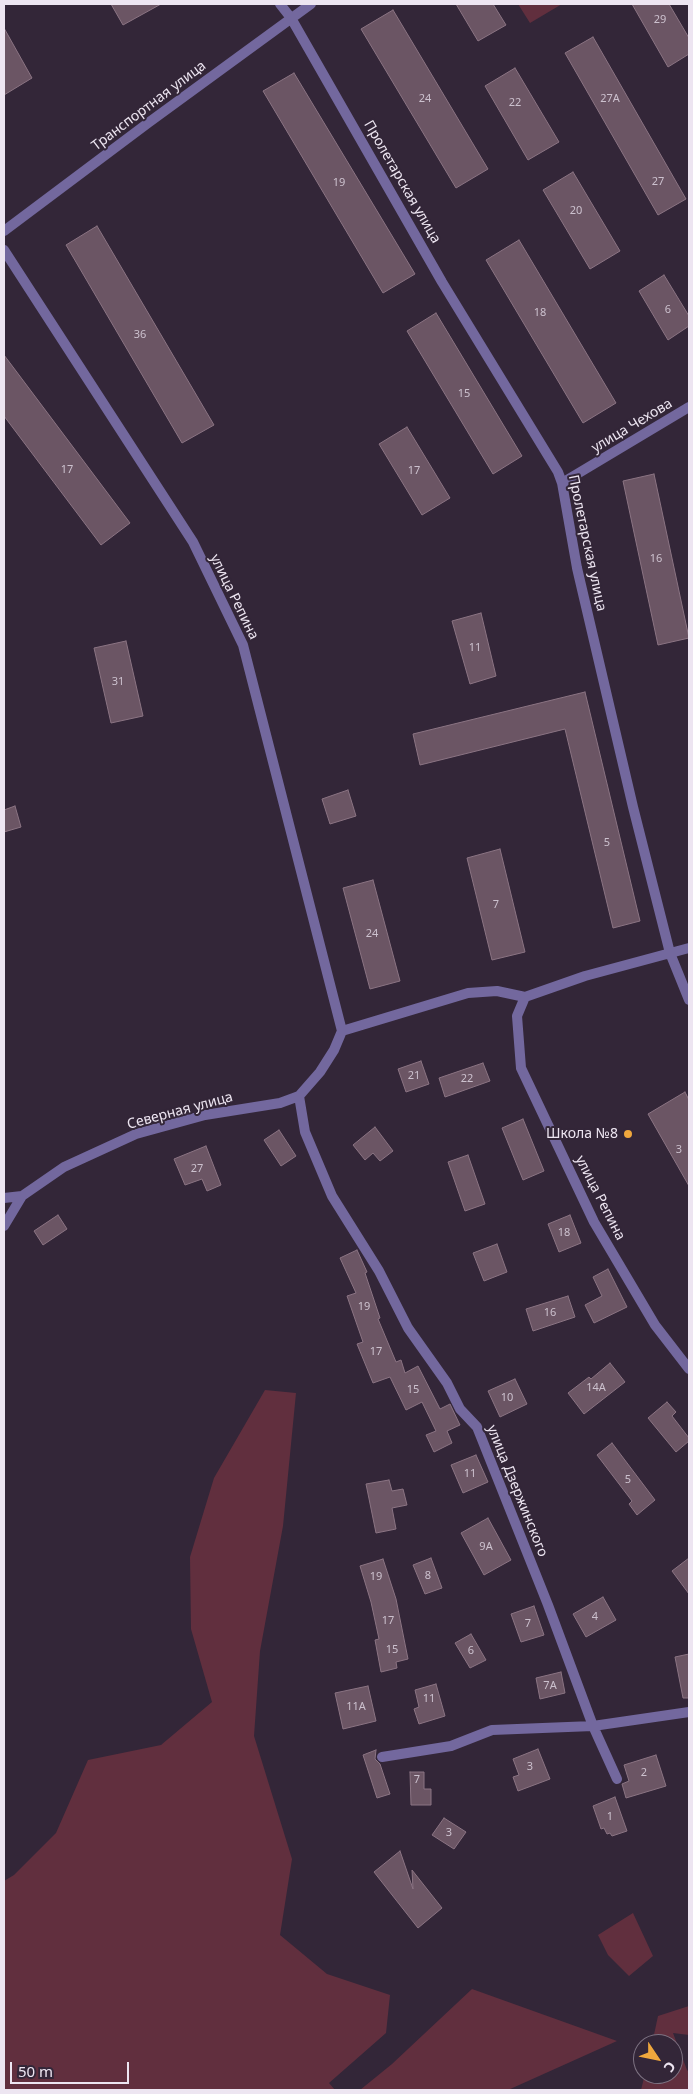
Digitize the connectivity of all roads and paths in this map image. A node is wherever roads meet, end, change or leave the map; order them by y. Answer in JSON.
{"nodes":[{"id":1,"x":280,"y":4,"type":"edge"},
{"id":2,"x":311,"y":4,"type":"edge"},
{"id":3,"x":291,"y":18,"type":"junction"},
{"id":4,"x":4,"y":231,"type":"edge"},
{"id":5,"x":4,"y":250,"type":"edge"},
{"id":6,"x":689,"y":407,"type":"edge"},
{"id":7,"x":562,"y":483,"type":"junction"},
{"id":8,"x":689,"y":948,"type":"edge"},
{"id":9,"x":670,"y":953,"type":"junction"},
{"id":10,"x":525,"y":996,"type":"junction"},
{"id":11,"x":689,"y":1000,"type":"edge"},
{"id":12,"x":342,"y":1031,"type":"junction"},
{"id":13,"x":299,"y":1096,"type":"junction"},
{"id":14,"x":22,"y":1196,"type":"junction"},
{"id":15,"x":4,"y":1198,"type":"edge"},
{"id":16,"x":4,"y":1226,"type":"edge"},
{"id":17,"x":689,"y":1369,"type":"edge"},
{"id":18,"x":689,"y":1712,"type":"edge"},
{"id":19,"x":593,"y":1726,"type":"junction"},
{"id":20,"x":382,"y":1757,"type":"dead end"},
{"id":21,"x":617,"y":1779,"type":"dead end"}],
"edges":[{"from":1,"to":3,"type":"street","name":"Пролетарская улица"},
{"from":2,"to":3,"type":"street","name":"Транспортная улица"},
{"from":3,"to":4,"type":"street","name":"Транспортная улица"},
{"from":3,"to":7,"type":"street","name":"Пролетарская улица"},
{"from":5,"to":12,"type":"street","name":"улица Репина"},
{"from":6,"to":7,"type":"street","name":"улица Чехова"},
{"from":7,"to":9,"type":"street","name":"Пролетарская улица"},
{"from":8,"to":9,"type":"street"},
{"from":9,"to":10,"type":"street"},
{"from":9,"to":11,"type":"street","name":"Пролетарская улица"},
{"from":10,"to":12,"type":"street"},
{"from":10,"to":17,"type":"street","name":"улица Репина"},
{"from":12,"to":13,"type":"street"},
{"from":13,"to":14,"type":"street","name":"Северная улица"},
{"from":13,"to":19,"type":"street","name":"улица Дзержинского"},
{"from":14,"to":15,"type":"street","name":"Северная улица"},
{"from":14,"to":16,"type":"street","name":"Северная улица"},
{"from":18,"to":19,"type":"street"},
{"from":19,"to":20,"type":"street"},
{"from":19,"to":21,"type":"street","name":"улица Дзержинского"}]}
